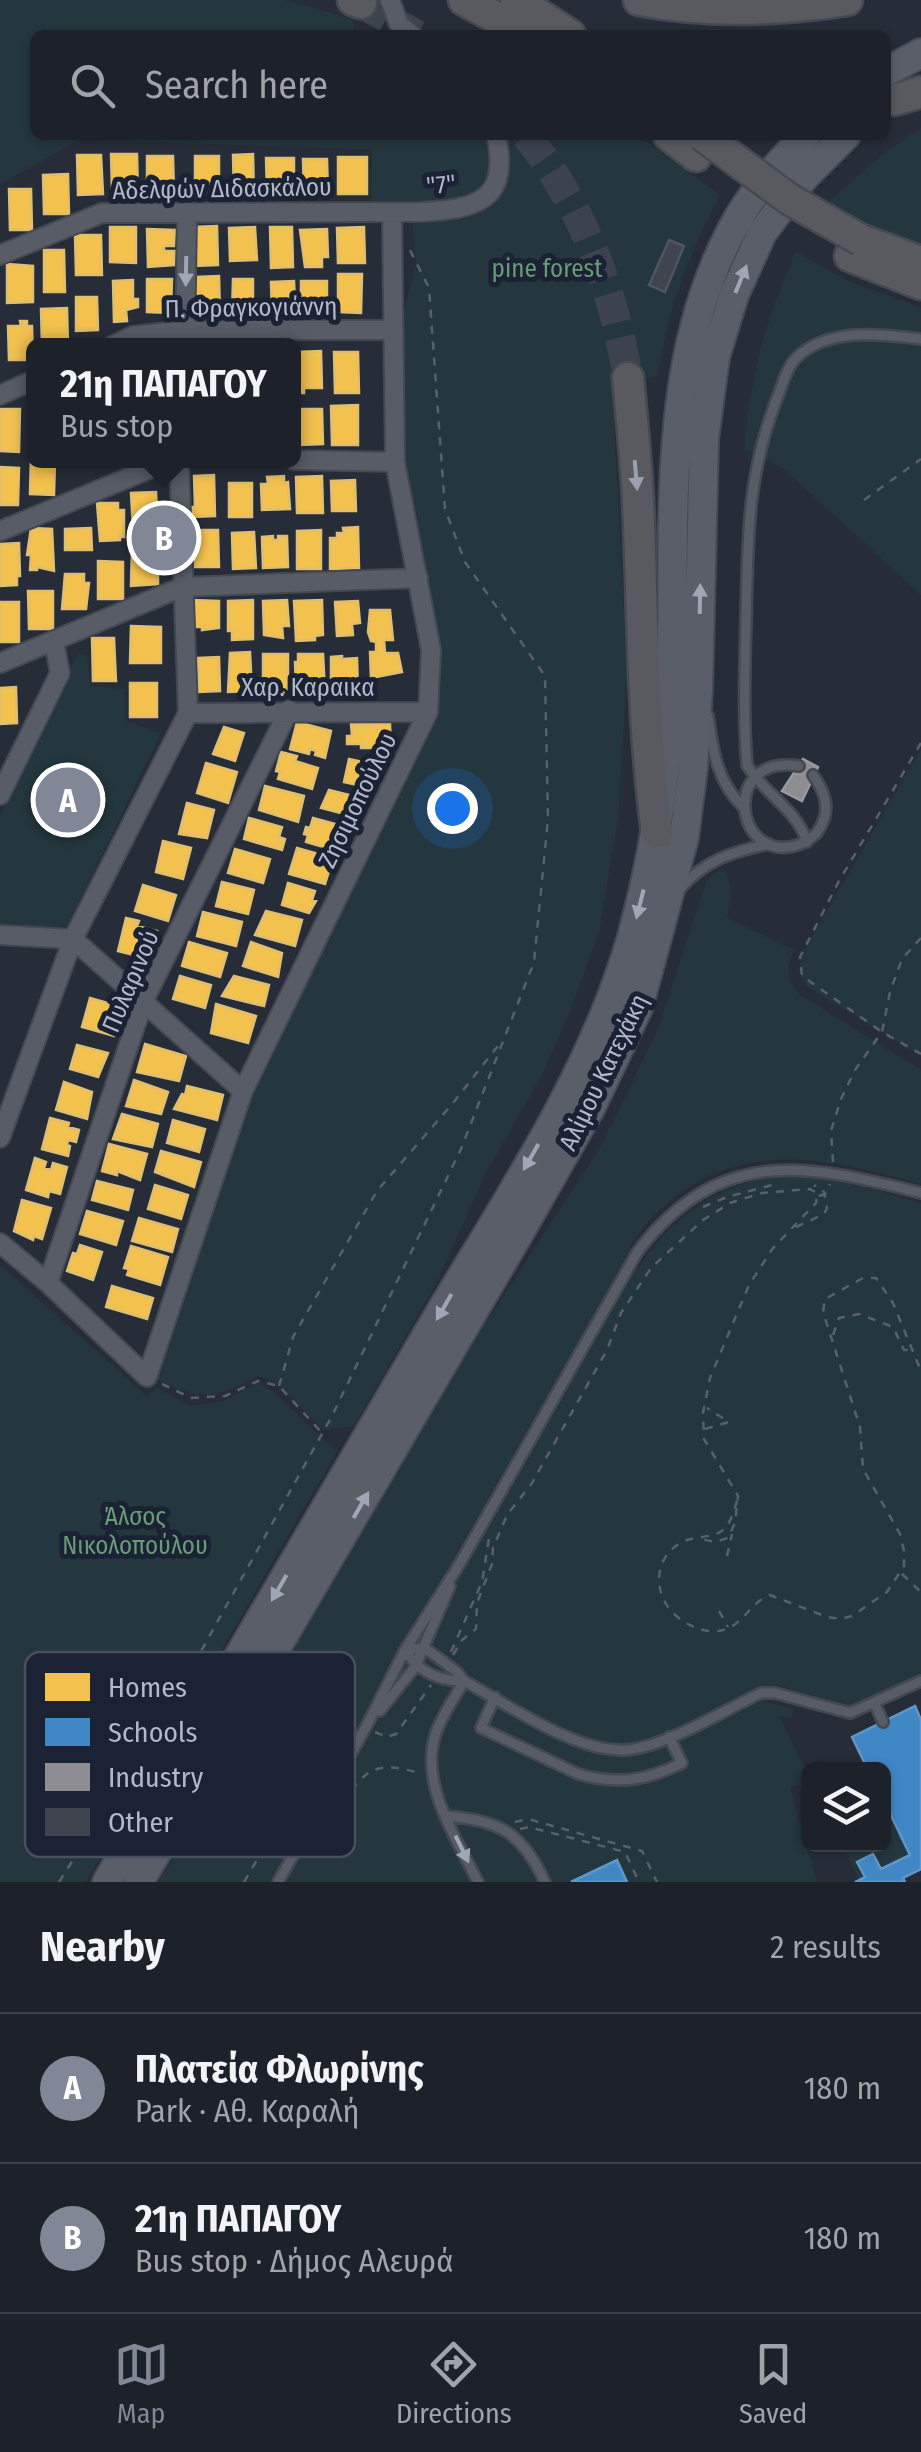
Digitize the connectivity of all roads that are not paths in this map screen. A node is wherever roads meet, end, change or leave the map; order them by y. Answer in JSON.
{"nodes":[{"id":1,"x":464,"y":0,"type":"edge"},
{"id":2,"x":516,"y":0,"type":"edge"},
{"id":3,"x":639,"y":0,"type":"edge"},
{"id":4,"x":847,"y":0,"type":"edge"},
{"id":5,"x":368,"y":1,"type":"edge"},
{"id":6,"x":406,"y":30,"type":"edge"},
{"id":7,"x":519,"y":30,"type":"edge"},
{"id":8,"x":562,"y":30,"type":"edge"},
{"id":9,"x":921,"y":53,"type":"edge"},
{"id":10,"x":902,"y":91,"type":"edge"},
{"id":11,"x":496,"y":140,"type":"edge"},
{"id":12,"x":801,"y":140,"type":"edge"},
{"id":13,"x":841,"y":140,"type":"edge"},
{"id":14,"x":699,"y":145,"type":"edge"},
{"id":15,"x":187,"y":212,"type":"junction"},
{"id":16,"x":392,"y":212,"type":"junction"},
{"id":17,"x":856,"y":248,"type":"junction"},
{"id":18,"x":0,"y":255,"type":"edge"},
{"id":19,"x":921,"y":262,"type":"edge"},
{"id":20,"x":921,"y":284,"type":"edge"},
{"id":21,"x":393,"y":330,"type":"junction"},
{"id":22,"x":129,"y":338,"type":"edge"},
{"id":23,"x":185,"y":338,"type":"edge"},
{"id":24,"x":921,"y":339,"type":"edge"},
{"id":25,"x":628,"y":378,"type":"tunnel mouth"},
{"id":26,"x":26,"y":383,"type":"edge"},
{"id":27,"x":0,"y":394,"type":"edge"},
{"id":28,"x":301,"y":460,"type":"edge"},
{"id":29,"x":395,"y":462,"type":"junction"},
{"id":30,"x":152,"y":468,"type":"edge"},
{"id":31,"x":179,"y":468,"type":"edge"},
{"id":32,"x":0,"y":531,"type":"edge"},
{"id":33,"x":418,"y":578,"type":"junction"},
{"id":34,"x":182,"y":587,"type":"junction"},
{"id":35,"x":54,"y":642,"type":"junction"},
{"id":36,"x":699,"y":652,"type":"junction"},
{"id":37,"x":0,"y":664,"type":"edge"},
{"id":38,"x":289,"y":710,"type":"junction"},
{"id":39,"x":428,"y":712,"type":"junction"},
{"id":40,"x":188,"y":713,"type":"junction"},
{"id":41,"x":799,"y":766,"type":"dead end"},
{"id":42,"x":813,"y":775,"type":"dead end"},
{"id":43,"x":755,"y":778,"type":"junction"},
{"id":44,"x":0,"y":796,"type":"edge"},
{"id":45,"x":744,"y":808,"type":"junction"},
{"id":46,"x":657,"y":832,"type":"junction"},
{"id":47,"x":807,"y":842,"type":"junction"},
{"id":48,"x":769,"y":844,"type":"junction"},
{"id":49,"x":665,"y":916,"type":"junction"},
{"id":50,"x":0,"y":936,"type":"edge"},
{"id":51,"x":73,"y":939,"type":"junction"},
{"id":52,"x":144,"y":1000,"type":"junction"},
{"id":53,"x":243,"y":1091,"type":"junction"},
{"id":54,"x":0,"y":1138,"type":"edge"},
{"id":55,"x":921,"y":1194,"type":"edge"},
{"id":56,"x":0,"y":1243,"type":"edge"},
{"id":57,"x":48,"y":1283,"type":"junction"},
{"id":58,"x":459,"y":1565,"type":"junction"},
{"id":59,"x":425,"y":1648,"type":"junction"},
{"id":60,"x":405,"y":1650,"type":"junction"},
{"id":61,"x":240,"y":1652,"type":"edge"},
{"id":62,"x":273,"y":1652,"type":"edge"},
{"id":63,"x":415,"y":1666,"type":"junction"},
{"id":64,"x":464,"y":1682,"type":"junction"},
{"id":65,"x":919,"y":1686,"type":"edge"},
{"id":66,"x":494,"y":1697,"type":"junction"},
{"id":67,"x":874,"y":1702,"type":"junction"},
{"id":68,"x":883,"y":1722,"type":"dead end"},
{"id":69,"x":366,"y":1727,"type":"junction"},
{"id":70,"x":669,"y":1737,"type":"junction"},
{"id":71,"x":355,"y":1746,"type":"edge"},
{"id":72,"x":446,"y":1816,"type":"junction"},
{"id":73,"x":121,"y":1857,"type":"edge"},
{"id":74,"x":154,"y":1857,"type":"edge"},
{"id":75,"x":292,"y":1857,"type":"edge"},
{"id":76,"x":106,"y":1882,"type":"edge"},
{"id":77,"x":139,"y":1882,"type":"edge"},
{"id":78,"x":278,"y":1882,"type":"edge"},
{"id":79,"x":478,"y":1882,"type":"edge"},
{"id":80,"x":545,"y":1882,"type":"edge"}],
"edges":[{"from":1,"to":7,"type":"highway"},
{"from":2,"to":8,"type":"highway"},
{"from":3,"to":4,"type":"highway"},
{"from":5,"to":6,"type":"street"},
{"from":9,"to":10,"type":"main road"},
{"from":11,"to":16,"type":"street","name":"\"7\""},
{"from":12,"to":46,"type":"main road","name":"Αλίμου Κατεχάκη"},
{"from":36,"to":13,"type":"main road","name":"Αλίμου Κατεχάκη","one_way":true},
{"from":14,"to":17,"type":"highway","bridge":true},
{"from":15,"to":16,"type":"street","name":"Αδελφών Διδασκάλου"},
{"from":15,"to":18,"type":"street","name":"Αδελφών Διδασκάλου"},
{"from":15,"to":23,"type":"street","one_way":true},
{"from":16,"to":21,"type":"street","name":"Ζησιμοπούλου"},
{"from":17,"to":19,"type":"highway"},
{"from":17,"to":20,"type":"highway"},
{"from":21,"to":23,"type":"street","name":"Π. Φραγκογιάννη"},
{"from":21,"to":29,"type":"street","name":"Ζησιμοπούλου"},
{"from":22,"to":23,"type":"street","name":"Π. Φραγκογιάννη"},
{"from":24,"to":43,"type":"lane"},
{"from":25,"to":46,"type":"highway","one_way":true},
{"from":26,"to":27,"type":"street"},
{"from":28,"to":29,"type":"street"},
{"from":29,"to":33,"type":"street","name":"Ζησιμοπούλου"},
{"from":30,"to":32,"type":"street"},
{"from":31,"to":34,"type":"street"},
{"from":33,"to":34,"type":"street"},
{"from":33,"to":39,"type":"street","name":"Ζησιμοπούλου"},
{"from":34,"to":35,"type":"street"},
{"from":34,"to":40,"type":"street"},
{"from":35,"to":37,"type":"street"},
{"from":35,"to":44,"type":"street"},
{"from":36,"to":45,"type":"lane"},
{"from":36,"to":49,"type":"main road","name":"Αλίμου Κατεχάκη"},
{"from":38,"to":39,"type":"street","name":"Χαρ. Καραικα"},
{"from":38,"to":40,"type":"street","name":"Χαρ. Καραικα"},
{"from":38,"to":52,"type":"street","name":"Πυλαρινού"},
{"from":39,"to":53,"type":"street","name":"Ζησιμοπούλου"},
{"from":40,"to":51,"type":"street"},
{"from":41,"to":43,"type":"lane"},
{"from":42,"to":47,"type":"lane"},
{"from":43,"to":45,"type":"lane"},
{"from":43,"to":47,"type":"lane"},
{"from":45,"to":48,"type":"lane"},
{"from":46,"to":61,"type":"main road","name":"Αλίμου Κατεχάκη","one_way":true},
{"from":47,"to":48,"type":"lane"},
{"from":48,"to":49,"type":"lane"},
{"from":62,"to":49,"type":"main road","name":"Αλίμου Κατεχάκη","one_way":true},
{"from":50,"to":51,"type":"street"},
{"from":51,"to":52,"type":"street"},
{"from":51,"to":54,"type":"street"},
{"from":52,"to":53,"type":"street"},
{"from":52,"to":57,"type":"street","name":"Πυλαρινού"},
{"from":53,"to":57,"type":"street","name":"Ζησιμοπούλου"},
{"from":55,"to":58,"type":"lane"},
{"from":56,"to":57,"type":"street"},
{"from":58,"to":59,"type":"lane"},
{"from":58,"to":60,"type":"lane"},
{"from":59,"to":60,"type":"lane"},
{"from":59,"to":63,"type":"lane"},
{"from":59,"to":64,"type":"lane"},
{"from":60,"to":63,"type":"lane"},
{"from":60,"to":69,"type":"lane"},
{"from":63,"to":64,"type":"lane"},
{"from":63,"to":69,"type":"lane"},
{"from":64,"to":66,"type":"lane"},
{"from":64,"to":72,"type":"lane"},
{"from":65,"to":67,"type":"lane"},
{"from":66,"to":70,"type":"lane"},
{"from":66,"to":70,"type":"lane"},
{"from":67,"to":68,"type":"lane"},
{"from":67,"to":70,"type":"lane"},
{"from":69,"to":71,"type":"lane"},
{"from":72,"to":79,"type":"lane","one_way":true},
{"from":72,"to":80,"type":"lane"},
{"from":73,"to":76,"type":"main road","name":"Αλίμου Κατεχάκη","one_way":true},
{"from":77,"to":74,"type":"main road","name":"Αλίμου Κατεχάκη","one_way":true},
{"from":75,"to":78,"type":"lane"}]}
